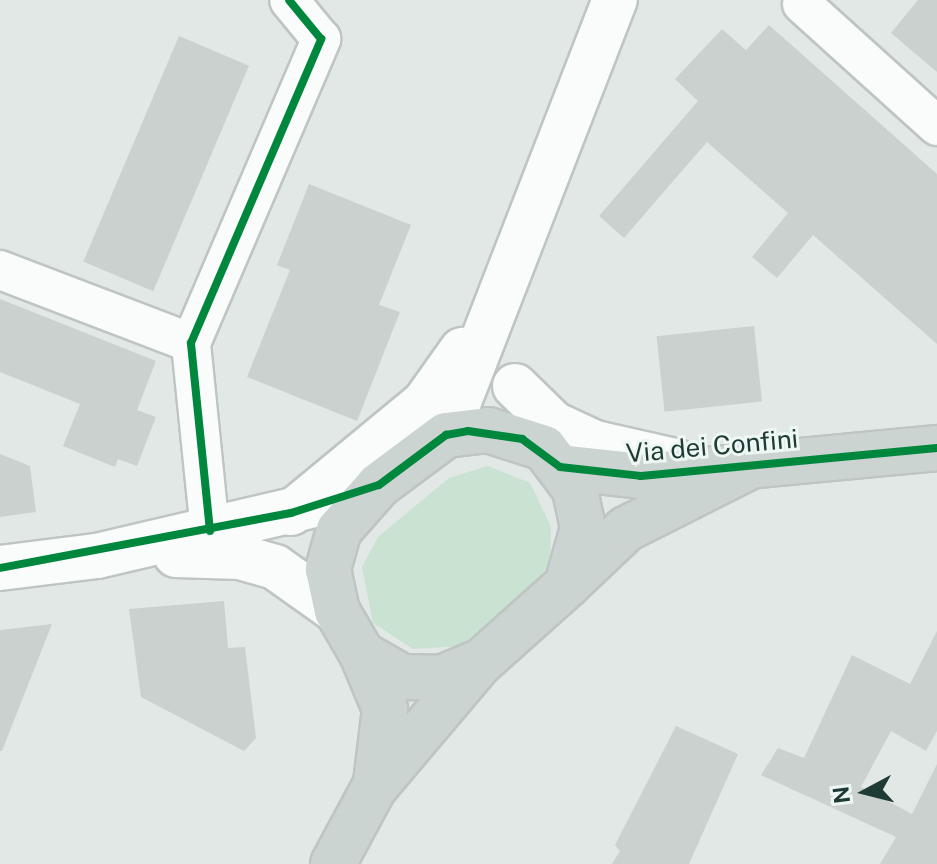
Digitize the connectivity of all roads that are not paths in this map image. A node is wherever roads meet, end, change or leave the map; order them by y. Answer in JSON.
{"nodes":[{"id":1,"x":289,"y":0,"type":"edge"},
{"id":2,"x":615,"y":0,"type":"edge"},
{"id":3,"x":802,"y":4,"type":"dead end"},
{"id":4,"x":937,"y":126,"type":"edge"},
{"id":5,"x":512,"y":261,"type":"junction"},
{"id":6,"x":0,"y":270,"type":"edge"},
{"id":7,"x":191,"y":343,"type":"junction"},
{"id":8,"x":515,"y":386,"type":"junction"},
{"id":9,"x":446,"y":435,"type":"junction"},
{"id":10,"x":937,"y":448,"type":"edge"},
{"id":11,"x":552,"y":458,"type":"junction"},
{"id":12,"x":730,"y":467,"type":"junction"},
{"id":13,"x":379,"y":485,"type":"junction"},
{"id":14,"x":291,"y":513,"type":"junction"},
{"id":15,"x":210,"y":531,"type":"junction"},
{"id":16,"x":97,"y":556,"type":"junction"},
{"id":17,"x":0,"y":568,"type":"edge"},
{"id":18,"x":567,"y":585,"type":"junction"},
{"id":19,"x":337,"y":611,"type":"junction"},
{"id":20,"x":362,"y":654,"type":"junction"},
{"id":21,"x":482,"y":661,"type":"junction"},
{"id":22,"x":374,"y":788,"type":"junction"},
{"id":23,"x":333,"y":864,"type":"edge"}],
"edges":[{"from":1,"to":7,"type":"street"},
{"from":2,"to":5,"type":"main road"},
{"from":3,"to":4,"type":"street"},
{"from":5,"to":8,"type":"main road"},
{"from":5,"to":9,"type":"main road"},
{"from":5,"to":14,"type":"main road"},
{"from":6,"to":7,"type":"street"},
{"from":7,"to":15,"type":"street"},
{"from":8,"to":11,"type":"main road"},
{"from":8,"to":12,"type":"main road"},
{"from":9,"to":11,"type":"main road","name":"Via dei Confini"},
{"from":9,"to":13,"type":"main road","name":"Via dei Confini"},
{"from":10,"to":12,"type":"main road","name":"Via dei Confini"},
{"from":11,"to":12,"type":"main road","name":"Via dei Confini"},
{"from":11,"to":18,"type":"main road"},
{"from":12,"to":18,"type":"main road","name":"Via dei Confini"},
{"from":13,"to":14,"type":"main road","name":"Via dei Confini"},
{"from":13,"to":19,"type":"main road","name":"Via dei Confini"},
{"from":14,"to":15,"type":"main road","name":"Via dei Confini"},
{"from":15,"to":16,"type":"main road","name":"Via dei Confini"},
{"from":16,"to":17,"type":"main road","name":"Via dei Confini"},
{"from":16,"to":19,"type":"main road","name":"Via dei Confini"},
{"from":18,"to":21,"type":"main road","name":"Via dei Confini"},
{"from":19,"to":20,"type":"main road","name":"Via dei Confini"},
{"from":20,"to":21,"type":"main road","name":"Via dei Confini"},
{"from":20,"to":22,"type":"main road"},
{"from":21,"to":22,"type":"main road"},
{"from":22,"to":23,"type":"main road"}]}
